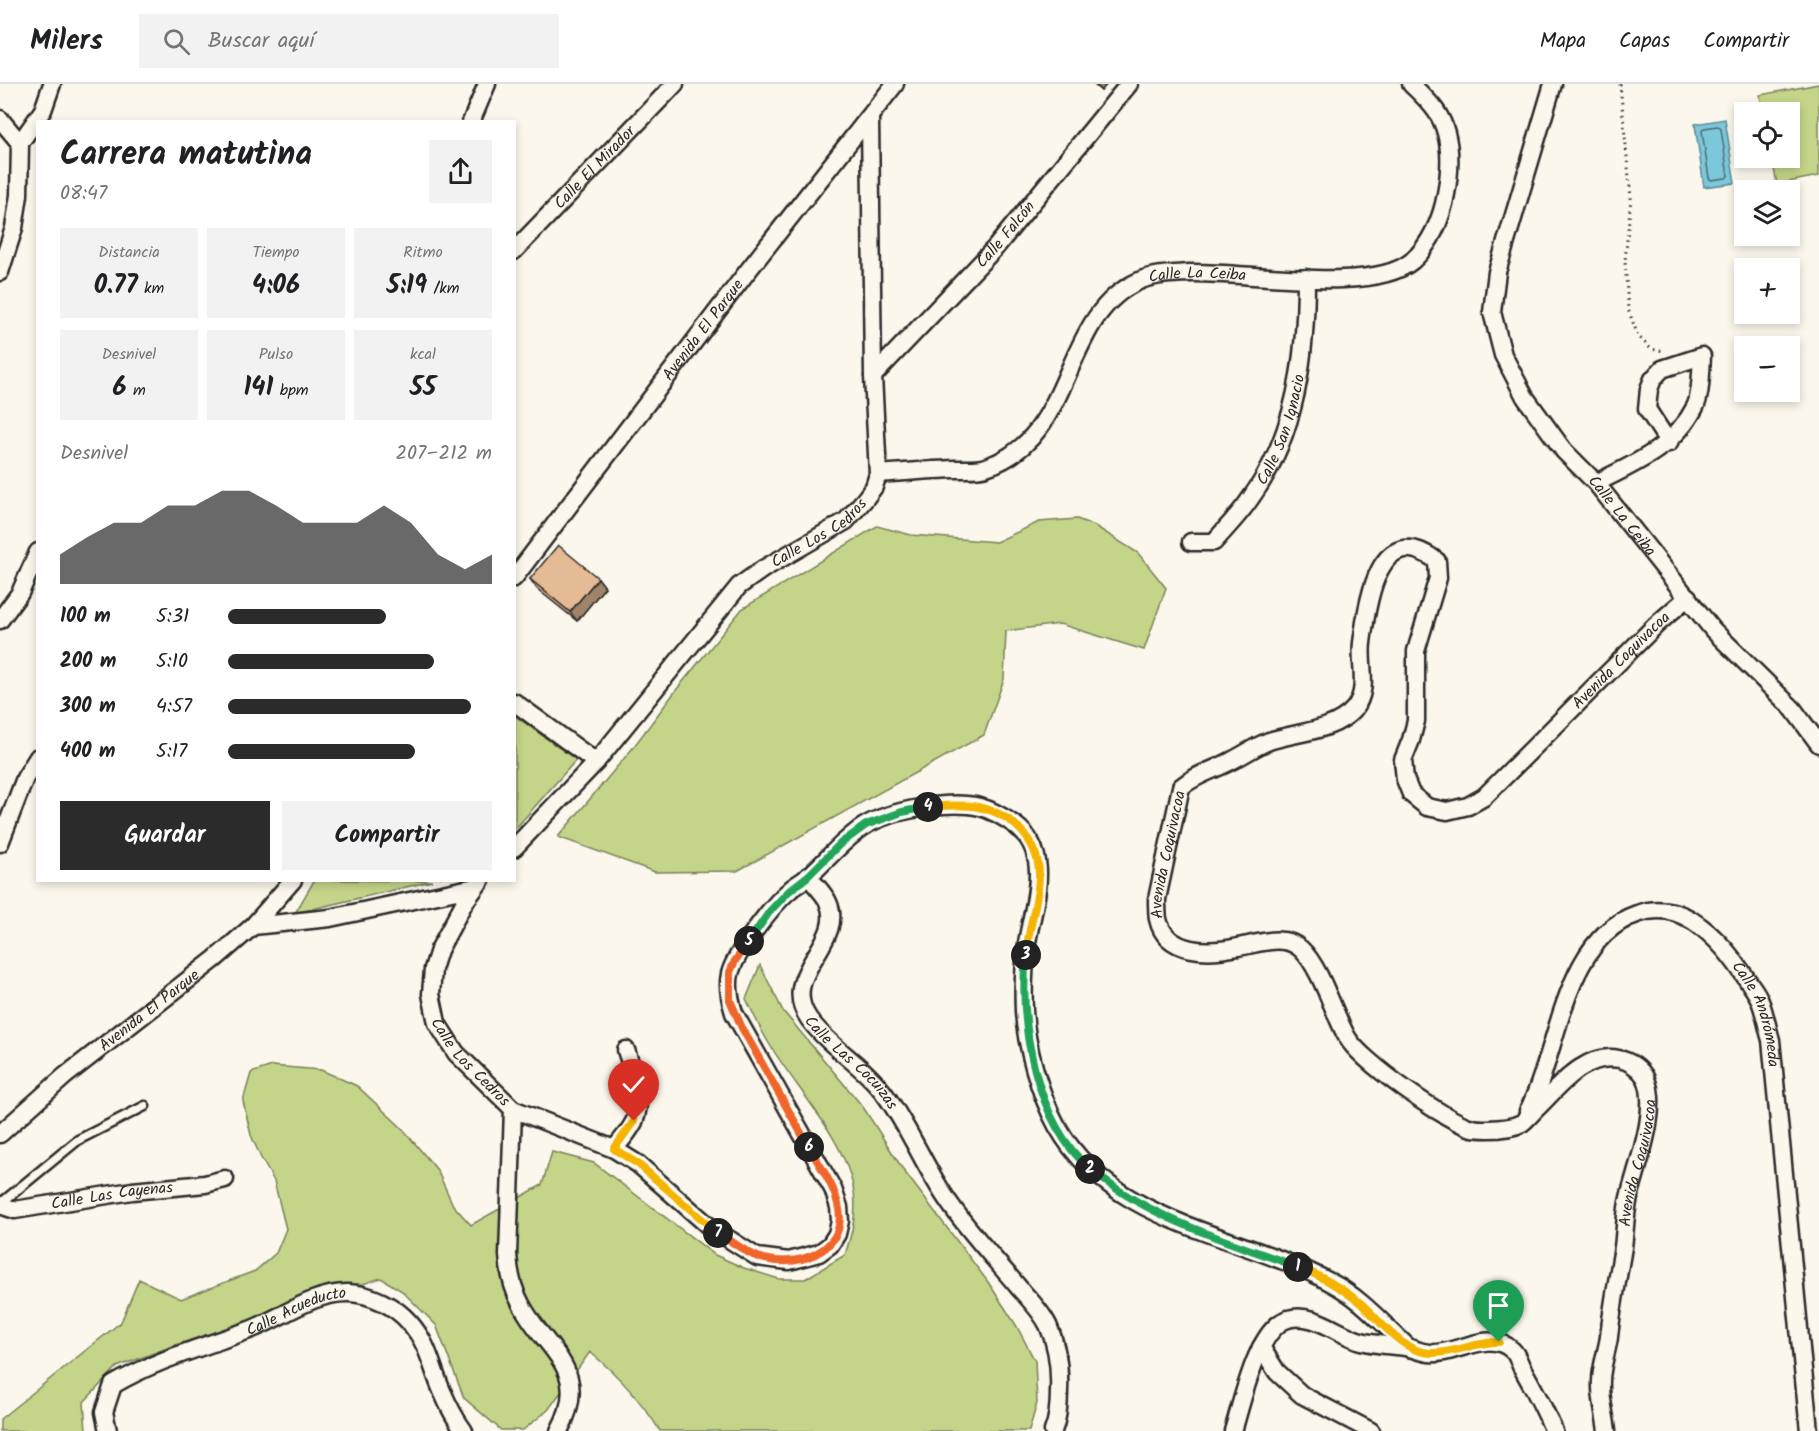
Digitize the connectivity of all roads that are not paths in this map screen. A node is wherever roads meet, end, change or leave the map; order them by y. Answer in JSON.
{"nodes":[{"id":1,"x":52,"y":84,"type":"edge"},
{"id":2,"x":487,"y":84,"type":"edge"},
{"id":3,"x":675,"y":84,"type":"edge"},
{"id":4,"x":895,"y":84,"type":"edge"},
{"id":5,"x":1129,"y":84,"type":"edge"},
{"id":6,"x":1411,"y":84,"type":"edge"},
{"id":7,"x":1553,"y":84,"type":"edge"},
{"id":8,"x":870,"y":118,"type":"junction"},
{"id":9,"x":0,"y":119,"type":"edge"},
{"id":10,"x":36,"y":120,"type":"edge"},
{"id":11,"x":36,"y":120,"type":"edge"},
{"id":12,"x":472,"y":120,"type":"edge"},
{"id":13,"x":20,"y":143,"type":"junction"},
{"id":14,"x":516,"y":249,"type":"edge"},
{"id":15,"x":0,"y":272,"type":"edge"},
{"id":16,"x":1306,"y":278,"type":"junction"},
{"id":17,"x":873,"y":376,"type":"junction"},
{"id":18,"x":1669,"y":443,"type":"junction"},
{"id":19,"x":878,"y":474,"type":"junction"},
{"id":20,"x":1596,"y":483,"type":"junction"},
{"id":21,"x":1191,"y":543,"type":"dead end"},
{"id":22,"x":36,"y":557,"type":"edge"},
{"id":23,"x":516,"y":575,"type":"edge"},
{"id":24,"x":1688,"y":597,"type":"junction"},
{"id":25,"x":0,"y":620,"type":"edge"},
{"id":26,"x":516,"y":703,"type":"edge"},
{"id":27,"x":1819,"y":744,"type":"edge"},
{"id":28,"x":36,"y":760,"type":"edge"},
{"id":29,"x":596,"y":762,"type":"junction"},
{"id":30,"x":0,"y":843,"type":"edge"},
{"id":31,"x":516,"y":846,"type":"edge"},
{"id":32,"x":808,"y":876,"type":"junction"},
{"id":33,"x":291,"y":882,"type":"edge"},
{"id":34,"x":478,"y":884,"type":"edge"},
{"id":35,"x":253,"y":926,"type":"junction"},
{"id":36,"x":626,"y":1050,"type":"dead end"},
{"id":37,"x":145,"y":1106,"type":"dead end"},
{"id":38,"x":513,"y":1109,"type":"junction"},
{"id":39,"x":1522,"y":1123,"type":"junction"},
{"id":40,"x":0,"y":1134,"type":"edge"},
{"id":41,"x":614,"y":1149,"type":"junction"},
{"id":42,"x":225,"y":1179,"type":"dead end"},
{"id":43,"x":0,"y":1205,"type":"edge"},
{"id":44,"x":1260,"y":1347,"type":"junction"},
{"id":45,"x":1409,"y":1348,"type":"junction"},
{"id":46,"x":108,"y":1431,"type":"edge"},
{"id":47,"x":464,"y":1431,"type":"edge"},
{"id":48,"x":560,"y":1431,"type":"edge"},
{"id":49,"x":1053,"y":1431,"type":"edge"},
{"id":50,"x":1233,"y":1431,"type":"edge"},
{"id":51,"x":1371,"y":1431,"type":"edge"},
{"id":52,"x":1554,"y":1431,"type":"edge"},
{"id":53,"x":1607,"y":1431,"type":"edge"},
{"id":54,"x":1809,"y":1431,"type":"edge"}],
"edges":[{"from":1,"to":11,"type":"street"},
{"from":2,"to":12,"type":"street"},
{"from":3,"to":14,"type":"street","name":"Calle El Mirador"},
{"from":4,"to":8,"type":"street","name":"Avenida El Parque"},
{"from":5,"to":17,"type":"street","name":"Calle Falcón"},
{"from":6,"to":16,"type":"street","name":"Calle La Ceiba"},
{"from":7,"to":20,"type":"street","name":"Calle La Ceiba"},
{"from":8,"to":17,"type":"street"},
{"from":8,"to":23,"type":"street","name":"Avenida El Parque"},
{"from":9,"to":13,"type":"street"},
{"from":10,"to":13,"type":"street"},
{"from":13,"to":15,"type":"street"},
{"from":16,"to":19,"type":"street","name":"Calle La Ceiba"},
{"from":16,"to":21,"type":"street","name":"Calle San Ignacio"},
{"from":17,"to":19,"type":"street"},
{"from":18,"to":18,"type":"street"},
{"from":18,"to":20,"type":"street"},
{"from":19,"to":29,"type":"street","name":"Calle Los Cedros"},
{"from":20,"to":24,"type":"street","name":"Calle La Ceiba"},
{"from":22,"to":25,"type":"street"},
{"from":24,"to":27,"type":"street","name":"Calle La Ceiba"},
{"from":24,"to":39,"type":"street","name":"Avenida Coquivacoa"},
{"from":26,"to":29,"type":"street"},
{"from":28,"to":30,"type":"street"},
{"from":29,"to":31,"type":"street","name":"Calle Los Cedros"},
{"from":32,"to":41,"type":"street","name":"Calle Los Cedros"},
{"from":32,"to":45,"type":"street"},
{"from":32,"to":49,"type":"street","name":"Calle Las Cocuizas"},
{"from":33,"to":35,"type":"street","name":"Avenida El Parque"},
{"from":34,"to":35,"type":"street"},
{"from":34,"to":38,"type":"street","name":"Calle Los Cedros"},
{"from":35,"to":40,"type":"street","name":"Avenida El Parque"},
{"from":36,"to":41,"type":"street"},
{"from":37,"to":43,"type":"lane"},
{"from":38,"to":41,"type":"street","name":"Calle Los Cedros"},
{"from":38,"to":48,"type":"street"},
{"from":39,"to":53,"type":"street","name":"Avenida Coquivacoa"},
{"from":39,"to":54,"type":"street","name":"Calle Andrómeda"},
{"from":42,"to":43,"type":"street","name":"Calle Las Cayenas"},
{"from":44,"to":45,"type":"street"},
{"from":44,"to":50,"type":"street"},
{"from":44,"to":51,"type":"street"},
{"from":45,"to":52,"type":"street"},
{"from":46,"to":47,"type":"street","name":"Calle Acueducto"}]}
